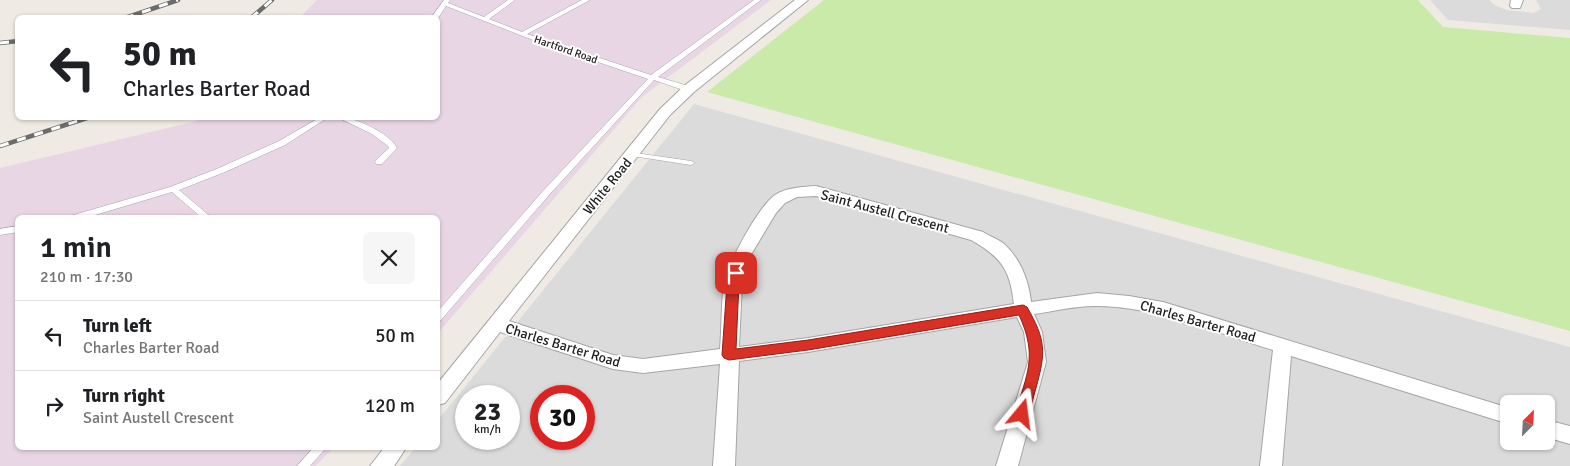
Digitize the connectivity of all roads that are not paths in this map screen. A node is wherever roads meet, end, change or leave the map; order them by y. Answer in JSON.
{"nodes":[{"id":1,"x":512,"y":0,"type":"edge"},
{"id":2,"x":588,"y":0,"type":"edge"},
{"id":3,"x":758,"y":0,"type":"edge"},
{"id":4,"x":802,"y":0,"type":"edge"},
{"id":5,"x":444,"y":1,"type":"edge"},
{"id":6,"x":436,"y":15,"type":"edge"},
{"id":7,"x":484,"y":20,"type":"junction"},
{"id":8,"x":522,"y":34,"type":"junction"},
{"id":9,"x":652,"y":78,"type":"junction"},
{"id":10,"x":689,"y":89,"type":"junction"},
{"id":11,"x":321,"y":120,"type":"edge"},
{"id":12,"x":347,"y":120,"type":"edge"},
{"id":13,"x":632,"y":154,"type":"junction"},
{"id":14,"x":379,"y":162,"type":"dead end"},
{"id":15,"x":691,"y":163,"type":"dead end"},
{"id":16,"x":173,"y":189,"type":"junction"},
{"id":17,"x":83,"y":215,"type":"edge"},
{"id":18,"x":204,"y":215,"type":"edge"},
{"id":19,"x":15,"y":230,"type":"edge"},
{"id":20,"x":0,"y":232,"type":"edge"},
{"id":21,"x":1023,"y":310,"type":"junction"},
{"id":22,"x":440,"y":316,"type":"edge"},
{"id":23,"x":496,"y":324,"type":"junction"},
{"id":24,"x":1283,"y":346,"type":"junction"},
{"id":25,"x":729,"y":355,"type":"junction"},
{"id":26,"x":440,"y":394,"type":"edge"},
{"id":27,"x":1500,"y":413,"type":"edge"},
{"id":28,"x":1555,"y":431,"type":"edge"},
{"id":29,"x":1570,"y":435,"type":"edge"},
{"id":30,"x":318,"y":450,"type":"edge"},
{"id":31,"x":394,"y":450,"type":"edge"},
{"id":32,"x":303,"y":466,"type":"edge"},
{"id":33,"x":381,"y":466,"type":"edge"},
{"id":34,"x":724,"y":466,"type":"edge"},
{"id":35,"x":1006,"y":466,"type":"edge"},
{"id":36,"x":1271,"y":466,"type":"edge"}],
"edges":[{"from":1,"to":7,"type":"lane"},
{"from":2,"to":8,"type":"lane"},
{"from":3,"to":9,"type":"lane"},
{"from":4,"to":10,"type":"street","name":"White Road"},
{"from":5,"to":6,"type":"lane"},
{"from":5,"to":7,"type":"lane","name":"Hartford Road"},
{"from":7,"to":8,"type":"lane","name":"Hartford Road"},
{"from":8,"to":9,"type":"lane","name":"Hartford Road"},
{"from":9,"to":10,"type":"lane","name":"Hartford Road"},
{"from":9,"to":22,"type":"lane"},
{"from":10,"to":13,"type":"street","name":"White Road"},
{"from":11,"to":16,"type":"lane"},
{"from":12,"to":14,"type":"lane"},
{"from":13,"to":15,"type":"lane"},
{"from":13,"to":23,"type":"street","name":"White Road"},
{"from":16,"to":17,"type":"lane"},
{"from":16,"to":18,"type":"lane"},
{"from":19,"to":20,"type":"lane"},
{"from":21,"to":24,"type":"street","name":"Charles Barter Road"},
{"from":21,"to":25,"type":"street","name":"Charles Barter Road"},
{"from":21,"to":25,"type":"street","name":"Saint Austell Crescent"},
{"from":21,"to":35,"type":"street","name":"Saint Austell Crescent"},
{"from":23,"to":25,"type":"street","name":"Charles Barter Road"},
{"from":23,"to":26,"type":"street","name":"White Road"},
{"from":24,"to":27,"type":"street","name":"Charles Barter Road"},
{"from":24,"to":36,"type":"street"},
{"from":25,"to":34,"type":"street","name":"Saint Austell Crescent"},
{"from":28,"to":29,"type":"street"},
{"from":30,"to":32,"type":"lane"},
{"from":31,"to":33,"type":"street"}]}
